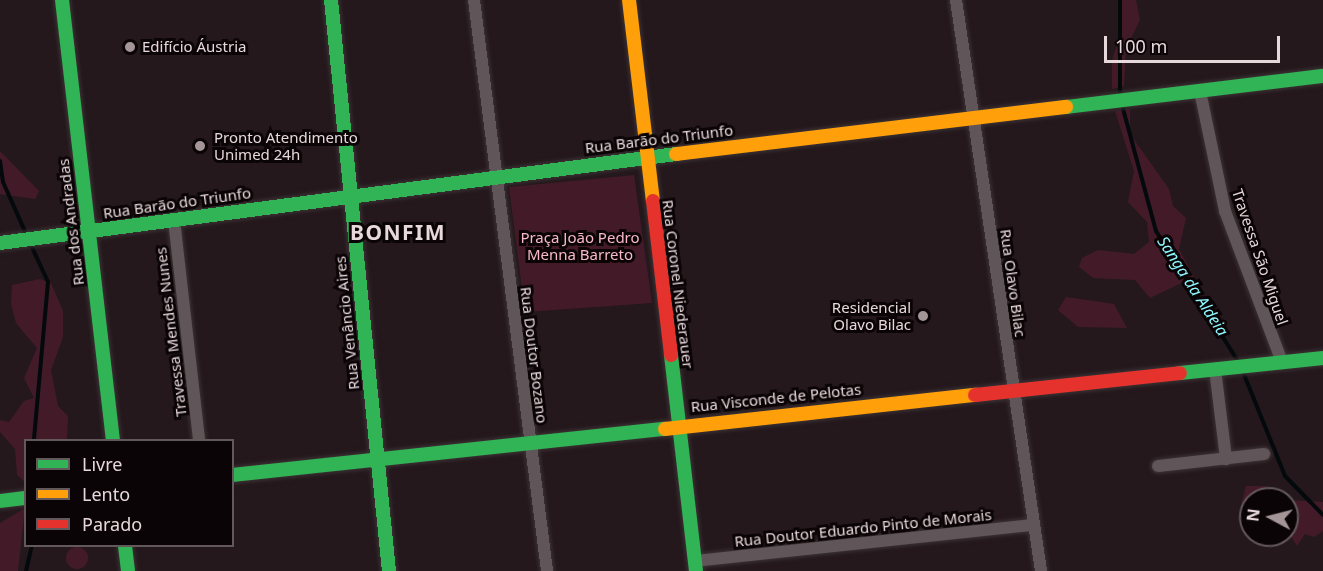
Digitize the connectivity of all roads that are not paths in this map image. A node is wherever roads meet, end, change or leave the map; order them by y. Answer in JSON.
{"nodes":[{"id":1,"x":62,"y":0,"type":"edge"},
{"id":2,"x":331,"y":0,"type":"edge"},
{"id":3,"x":474,"y":0,"type":"edge"},
{"id":4,"x":628,"y":0,"type":"edge"},
{"id":5,"x":956,"y":0,"type":"edge"},
{"id":6,"x":1323,"y":76,"type":"edge"},
{"id":7,"x":1200,"y":91,"type":"junction"},
{"id":8,"x":973,"y":118,"type":"junction"},
{"id":9,"x":646,"y":157,"type":"junction"},
{"id":10,"x":496,"y":177,"type":"junction"},
{"id":11,"x":351,"y":195,"type":"junction"},
{"id":12,"x":174,"y":220,"type":"junction"},
{"id":13,"x":89,"y":232,"type":"junction"},
{"id":14,"x":0,"y":243,"type":"edge"},
{"id":15,"x":1323,"y":358,"type":"edge"},
{"id":16,"x":1282,"y":362,"type":"junction"},
{"id":17,"x":1215,"y":369,"type":"junction"},
{"id":18,"x":1014,"y":389,"type":"junction"},
{"id":19,"x":679,"y":425,"type":"junction"},
{"id":20,"x":113,"y":439,"type":"edge"},
{"id":21,"x":199,"y":439,"type":"edge"},
{"id":22,"x":531,"y":442,"type":"junction"},
{"id":23,"x":1264,"y":454,"type":"dead end"},
{"id":24,"x":378,"y":459,"type":"junction"},
{"id":25,"x":1226,"y":459,"type":"junction"},
{"id":26,"x":1158,"y":466,"type":"dead end"},
{"id":27,"x":234,"y":475,"type":"edge"},
{"id":28,"x":24,"y":498,"type":"edge"},
{"id":29,"x":0,"y":501,"type":"edge"},
{"id":30,"x":1034,"y":525,"type":"junction"},
{"id":31,"x":125,"y":547,"type":"edge"},
{"id":32,"x":696,"y":566,"type":"edge"},
{"id":33,"x":128,"y":571,"type":"edge"},
{"id":34,"x":389,"y":571,"type":"edge"},
{"id":35,"x":547,"y":571,"type":"edge"},
{"id":36,"x":1041,"y":571,"type":"edge"}],
"edges":[{"from":1,"to":13,"type":"street","name":"Rua dos Andradas"},
{"from":2,"to":11,"type":"street","name":"Rua Venâncio Aires"},
{"from":3,"to":10,"type":"street","name":"Rua Doutor Bozano"},
{"from":4,"to":9,"type":"street","name":"Rua Coronel Niederauer"},
{"from":5,"to":8,"type":"street","name":"Rua Olavo Bilac"},
{"from":6,"to":7,"type":"street","name":"Rua Barão do Triunfo"},
{"from":7,"to":8,"type":"street","name":"Rua Barão do Triunfo"},
{"from":7,"to":16,"type":"street","name":"Travessa São Miguel"},
{"from":8,"to":9,"type":"street","name":"Rua Barão do Triunfo"},
{"from":8,"to":18,"type":"street","name":"Rua Olavo Bilac"},
{"from":9,"to":10,"type":"street","name":"Rua Barão do Triunfo"},
{"from":9,"to":19,"type":"street","name":"Rua Coronel Niederauer"},
{"from":10,"to":11,"type":"street","name":"Rua Barão do Triunfo"},
{"from":10,"to":22,"type":"street","name":"Rua Doutor Bozano"},
{"from":11,"to":12,"type":"street","name":"Rua Barão do Triunfo"},
{"from":11,"to":24,"type":"street","name":"Rua Venâncio Aires"},
{"from":12,"to":13,"type":"street","name":"Rua Barão do Triunfo"},
{"from":12,"to":21,"type":"street","name":"Travessa Mendes Nunes"},
{"from":13,"to":14,"type":"street","name":"Rua Barão do Triunfo"},
{"from":13,"to":20,"type":"street","name":"Rua dos Andradas"},
{"from":15,"to":16,"type":"street","name":"Rua Visconde de Pelotas"},
{"from":16,"to":17,"type":"street","name":"Rua Visconde de Pelotas"},
{"from":17,"to":18,"type":"street","name":"Rua Visconde de Pelotas"},
{"from":17,"to":25,"type":"street"},
{"from":18,"to":19,"type":"street","name":"Rua Visconde de Pelotas"},
{"from":18,"to":30,"type":"street","name":"Rua Olavo Bilac"},
{"from":19,"to":22,"type":"street","name":"Rua Visconde de Pelotas"},
{"from":19,"to":32,"type":"street","name":"Rua Coronel Niederauer"},
{"from":22,"to":24,"type":"street","name":"Rua Visconde de Pelotas"},
{"from":22,"to":35,"type":"street","name":"Rua Doutor Bozano"},
{"from":23,"to":25,"type":"street"},
{"from":24,"to":27,"type":"street","name":"Rua Visconde de Pelotas"},
{"from":24,"to":34,"type":"street","name":"Rua Venâncio Aires"},
{"from":25,"to":26,"type":"street"},
{"from":28,"to":29,"type":"street"},
{"from":30,"to":32,"type":"street","name":"Rua Doutor Eduardo Pinto de Morais"},
{"from":30,"to":36,"type":"street","name":"Rua Olavo Bilac"},
{"from":31,"to":33,"type":"street"}]}
